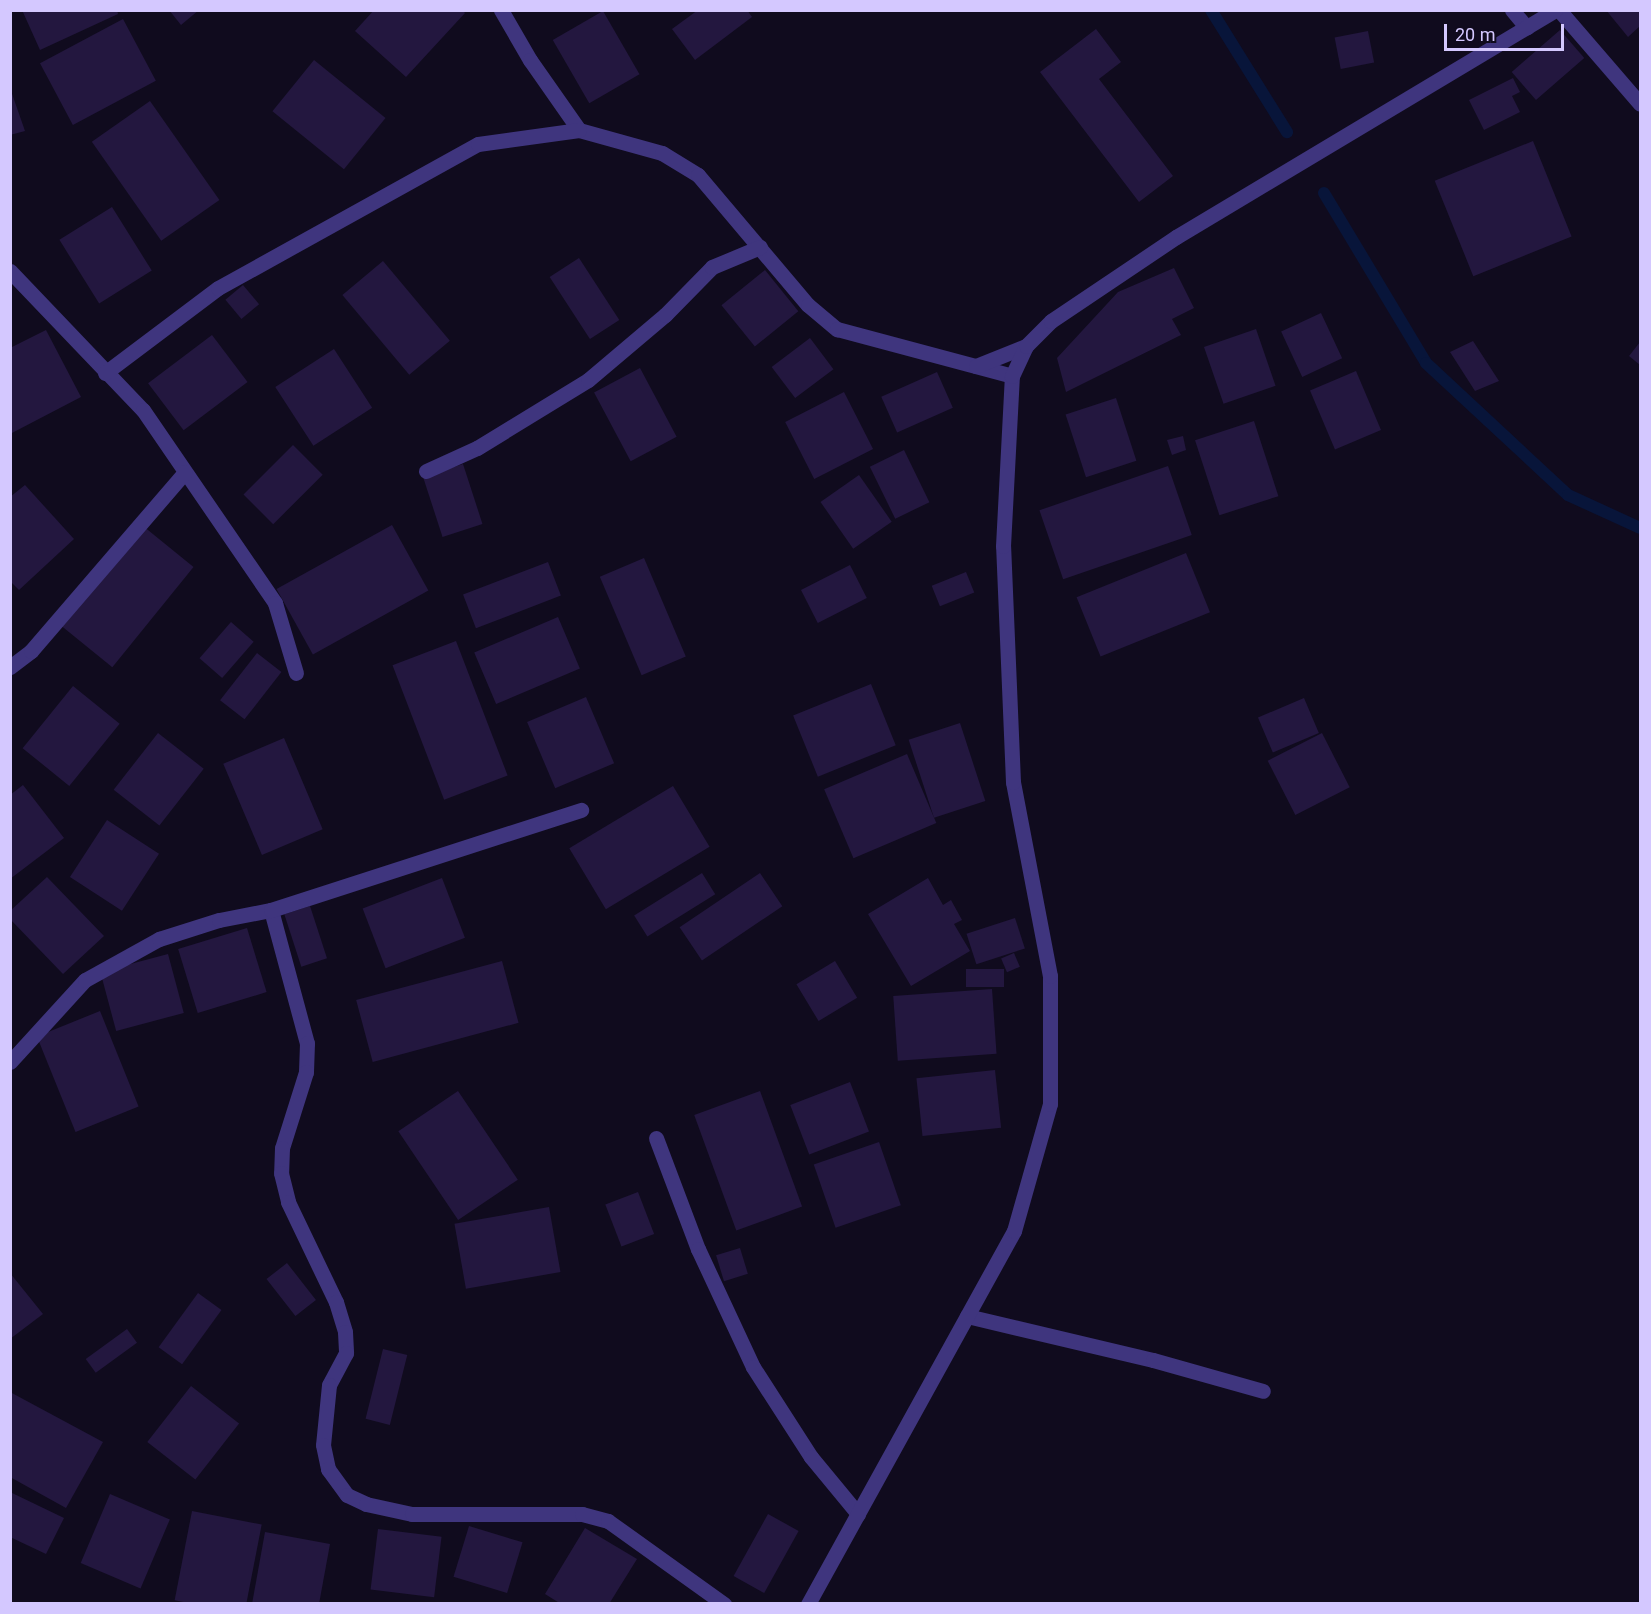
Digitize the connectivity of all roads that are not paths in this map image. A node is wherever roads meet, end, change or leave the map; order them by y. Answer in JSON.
{"nodes":[{"id":1,"x":501,"y":10,"type":"edge"},
{"id":2,"x":1512,"y":10,"type":"edge"},
{"id":3,"x":1557,"y":10,"type":"edge"},
{"id":4,"x":1527,"y":28,"type":"junction"},
{"id":5,"x":1641,"y":104,"type":"edge"},
{"id":6,"x":579,"y":130,"type":"junction"},
{"id":7,"x":760,"y":247,"type":"junction"},
{"id":8,"x":10,"y":271,"type":"edge"},
{"id":9,"x":1026,"y":346,"type":"junction"},
{"id":10,"x":976,"y":366,"type":"junction"},
{"id":11,"x":105,"y":373,"type":"junction"},
{"id":12,"x":1012,"y":376,"type":"junction"},
{"id":13,"x":426,"y":471,"type":"dead end"},
{"id":14,"x":185,"y":472,"type":"junction"},
{"id":15,"x":10,"y":667,"type":"edge"},
{"id":16,"x":296,"y":673,"type":"dead end"},
{"id":17,"x":581,"y":810,"type":"dead end"},
{"id":18,"x":271,"y":910,"type":"junction"},
{"id":19,"x":10,"y":1062,"type":"edge"},
{"id":20,"x":656,"y":1138,"type":"dead end"},
{"id":21,"x":968,"y":1316,"type":"junction"},
{"id":22,"x":1263,"y":1391,"type":"dead end"},
{"id":23,"x":858,"y":1514,"type":"junction"},
{"id":24,"x":724,"y":1604,"type":"edge"},
{"id":25,"x":808,"y":1604,"type":"edge"}],
"edges":[{"from":1,"to":6,"type":"street"},
{"from":2,"to":4,"type":"street"},
{"from":3,"to":4,"type":"street"},
{"from":3,"to":5,"type":"street"},
{"from":4,"to":9,"type":"street"},
{"from":6,"to":7,"type":"street"},
{"from":6,"to":11,"type":"street"},
{"from":7,"to":10,"type":"street"},
{"from":7,"to":13,"type":"street"},
{"from":8,"to":11,"type":"street"},
{"from":9,"to":10,"type":"street"},
{"from":9,"to":12,"type":"street"},
{"from":10,"to":12,"type":"street"},
{"from":11,"to":14,"type":"street"},
{"from":12,"to":21,"type":"street"},
{"from":14,"to":15,"type":"street"},
{"from":14,"to":16,"type":"street"},
{"from":17,"to":18,"type":"street"},
{"from":18,"to":19,"type":"street"},
{"from":18,"to":24,"type":"street"},
{"from":20,"to":23,"type":"street"},
{"from":21,"to":22,"type":"street"},
{"from":21,"to":23,"type":"street"},
{"from":23,"to":25,"type":"street"}]}
